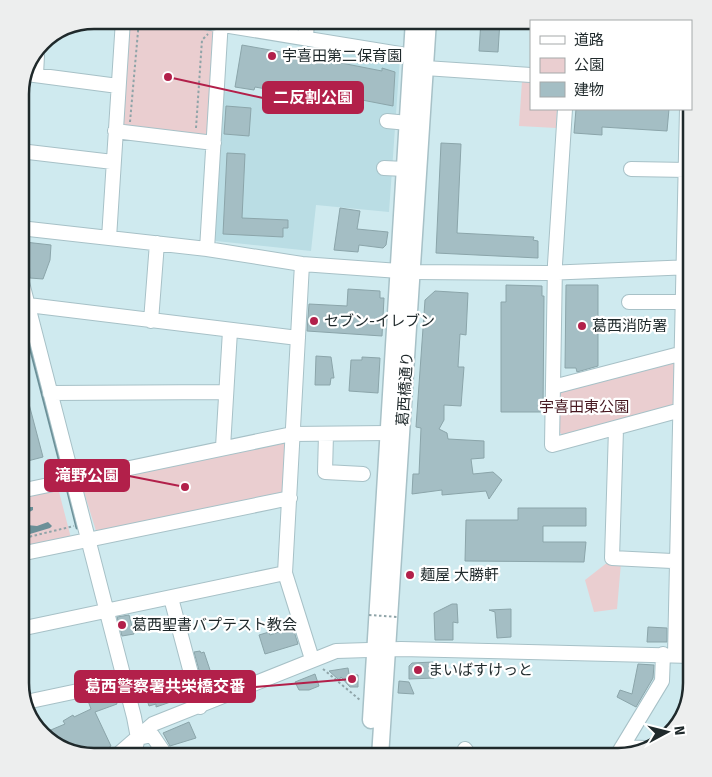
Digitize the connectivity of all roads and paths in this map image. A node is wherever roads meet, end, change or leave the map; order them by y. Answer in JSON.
{"nodes":[{"id":1,"x":122,"y":29,"type":"edge"},
{"id":2,"x":138,"y":29,"type":"edge"},
{"id":3,"x":212,"y":29,"type":"edge"},
{"id":4,"x":217,"y":29,"type":"edge"},
{"id":5,"x":253,"y":29,"type":"edge"},
{"id":6,"x":306,"y":29,"type":"edge"},
{"id":7,"x":414,"y":29,"type":"edge"},
{"id":8,"x":427,"y":29,"type":"edge"},
{"id":9,"x":306,"y":38,"type":"junction"},
{"id":10,"x":412,"y":56,"type":"junction"},
{"id":11,"x":425,"y":68,"type":"junction"},
{"id":12,"x":32,"y":75,"type":"edge"},
{"id":13,"x":530,"y":75,"type":"edge"},
{"id":14,"x":118,"y":86,"type":"junction"},
{"id":15,"x":565,"y":110,"type":"edge"},
{"id":16,"x":387,"y":121,"type":"dead end"},
{"id":17,"x":408,"y":123,"type":"junction"},
{"id":18,"x":122,"y":132,"type":"junction"},
{"id":19,"x":421,"y":140,"type":"junction"},
{"id":20,"x":196,"y":141,"type":"junction"},
{"id":21,"x":214,"y":143,"type":"junction"},
{"id":22,"x":29,"y":152,"type":"edge"},
{"id":23,"x":113,"y":162,"type":"junction"},
{"id":24,"x":384,"y":168,"type":"dead end"},
{"id":25,"x":405,"y":169,"type":"junction"},
{"id":26,"x":631,"y":169,"type":"dead end"},
{"id":27,"x":683,"y":170,"type":"edge"},
{"id":28,"x":29,"y":229,"type":"edge"},
{"id":29,"x":109,"y":238,"type":"junction"},
{"id":30,"x":157,"y":243,"type":"junction"},
{"id":31,"x":207,"y":249,"type":"junction"},
{"id":32,"x":302,"y":264,"type":"junction"},
{"id":33,"x":683,"y":267,"type":"edge"},
{"id":34,"x":406,"y":271,"type":"junction"},
{"id":35,"x":555,"y":273,"type":"junction"},
{"id":36,"x":629,"y":302,"type":"dead end"},
{"id":37,"x":683,"y":302,"type":"edge"},
{"id":38,"x":29,"y":306,"type":"edge"},
{"id":39,"x":151,"y":321,"type":"junction"},
{"id":40,"x":29,"y":322,"type":"edge"},
{"id":41,"x":230,"y":331,"type":"junction"},
{"id":42,"x":298,"y":338,"type":"junction"},
{"id":43,"x":683,"y":353,"type":"edge"},
{"id":44,"x":553,"y":387,"type":"junction"},
{"id":45,"x":226,"y":392,"type":"junction"},
{"id":46,"x":50,"y":393,"type":"junction"},
{"id":47,"x":683,"y":409,"type":"edge"},
{"id":48,"x":616,"y":429,"type":"junction"},
{"id":49,"x":388,"y":433,"type":"junction"},
{"id":50,"x":292,"y":434,"type":"junction"},
{"id":51,"x":326,"y":434,"type":"junction"},
{"id":52,"x":223,"y":447,"type":"junction"},
{"id":53,"x":363,"y":474,"type":"dead end"},
{"id":54,"x":73,"y":479,"type":"junction"},
{"id":55,"x":29,"y":489,"type":"edge"},
{"id":56,"x":290,"y":498,"type":"junction"},
{"id":57,"x":74,"y":526,"type":"dead end"},
{"id":58,"x":29,"y":537,"type":"edge"},
{"id":59,"x":88,"y":539,"type":"junction"},
{"id":60,"x":29,"y":552,"type":"edge"},
{"id":61,"x":683,"y":562,"type":"edge"},
{"id":62,"x":285,"y":573,"type":"junction"},
{"id":63,"x":683,"y":574,"type":"edge"},
{"id":64,"x":171,"y":598,"type":"junction"},
{"id":65,"x":107,"y":611,"type":"junction"},
{"id":66,"x":370,"y":615,"type":"dead end"},
{"id":67,"x":398,"y":617,"type":"dead end"},
{"id":68,"x":29,"y":627,"type":"edge"},
{"id":69,"x":381,"y":650,"type":"junction"},
{"id":70,"x":669,"y":655,"type":"junction"},
{"id":71,"x":683,"y":656,"type":"edge"},
{"id":72,"x":317,"y":663,"type":"junction"},
{"id":73,"x":125,"y":681,"type":"junction"},
{"id":74,"x":31,"y":701,"type":"edge"},
{"id":75,"x":364,"y":703,"type":"dead end"},
{"id":76,"x":200,"y":707,"type":"junction"},
{"id":77,"x":138,"y":738,"type":"junction"},
{"id":78,"x":126,"y":748,"type":"edge"},
{"id":79,"x":135,"y":748,"type":"edge"},
{"id":80,"x":161,"y":748,"type":"edge"},
{"id":81,"x":370,"y":748,"type":"edge"},
{"id":82,"x":380,"y":748,"type":"edge"},
{"id":83,"x":622,"y":748,"type":"edge"}],
"edges":[{"from":1,"to":14,"type":"street"},
{"from":2,"to":18,"type":"path"},
{"from":3,"to":20,"type":"path"},
{"from":4,"to":21,"type":"street"},
{"from":5,"to":9,"type":"street"},
{"from":6,"to":9,"type":"street"},
{"from":7,"to":10,"type":"main road","name":"葛西橋通り"},
{"from":8,"to":11,"type":"main road","name":"葛西橋通り"},
{"from":9,"to":10,"type":"street"},
{"from":10,"to":17,"type":"main road","name":"葛西橋通り"},
{"from":11,"to":13,"type":"street"},
{"from":11,"to":19,"type":"main road","name":"葛西橋通り"},
{"from":12,"to":14,"type":"street"},
{"from":14,"to":18,"type":"street"},
{"from":15,"to":35,"type":"street"},
{"from":16,"to":17,"type":"street"},
{"from":17,"to":19,"type":"street"},
{"from":17,"to":25,"type":"main road","name":"葛西橋通り"},
{"from":18,"to":20,"type":"street"},
{"from":18,"to":23,"type":"street"},
{"from":19,"to":34,"type":"main road","name":"葛西橋通り"},
{"from":20,"to":21,"type":"street"},
{"from":21,"to":31,"type":"street"},
{"from":22,"to":23,"type":"street"},
{"from":23,"to":29,"type":"street"},
{"from":24,"to":25,"type":"street"},
{"from":25,"to":34,"type":"main road","name":"葛西橋通り"},
{"from":26,"to":27,"type":"street"},
{"from":28,"to":29,"type":"street"},
{"from":29,"to":30,"type":"street"},
{"from":30,"to":31,"type":"street"},
{"from":30,"to":39,"type":"street"},
{"from":31,"to":32,"type":"street"},
{"from":32,"to":34,"type":"street"},
{"from":32,"to":42,"type":"street"},
{"from":33,"to":35,"type":"street"},
{"from":34,"to":35,"type":"street"},
{"from":34,"to":49,"type":"main road","name":"葛西橋通り"},
{"from":34,"to":69,"type":"main road","name":"葛西橋通り"},
{"from":35,"to":44,"type":"street"},
{"from":36,"to":37,"type":"street"},
{"from":38,"to":39,"type":"street"},
{"from":39,"to":41,"type":"street"},
{"from":40,"to":46,"type":"street"},
{"from":41,"to":42,"type":"street"},
{"from":41,"to":45,"type":"street"},
{"from":42,"to":50,"type":"street"},
{"from":43,"to":44,"type":"street"},
{"from":44,"to":48,"type":"street"},
{"from":45,"to":46,"type":"street"},
{"from":45,"to":52,"type":"street"},
{"from":46,"to":54,"type":"street"},
{"from":47,"to":48,"type":"street"},
{"from":48,"to":61,"type":"street"},
{"from":49,"to":51,"type":"street"},
{"from":49,"to":69,"type":"main road","name":"葛西橋通り"},
{"from":50,"to":51,"type":"street"},
{"from":50,"to":52,"type":"street"},
{"from":50,"to":56,"type":"street"},
{"from":51,"to":53,"type":"street"},
{"from":52,"to":54,"type":"street"},
{"from":54,"to":55,"type":"street"},
{"from":54,"to":59,"type":"street"},
{"from":56,"to":59,"type":"street"},
{"from":56,"to":62,"type":"street"},
{"from":57,"to":58,"type":"path"},
{"from":59,"to":60,"type":"street"},
{"from":59,"to":65,"type":"street"},
{"from":62,"to":64,"type":"street"},
{"from":62,"to":72,"type":"street"},
{"from":63,"to":70,"type":"street"},
{"from":64,"to":65,"type":"street"},
{"from":64,"to":76,"type":"street"},
{"from":65,"to":68,"type":"street"},
{"from":65,"to":73,"type":"street"},
{"from":66,"to":67,"type":"path","bridge":true},
{"from":69,"to":70,"type":"street"},
{"from":69,"to":72,"type":"street"},
{"from":69,"to":81,"type":"main road","name":"葛西橋通り"},
{"from":69,"to":82,"type":"main road","name":"葛西橋通り"},
{"from":70,"to":71,"type":"street"},
{"from":70,"to":83,"type":"street"},
{"from":72,"to":75,"type":"path"},
{"from":72,"to":76,"type":"street"},
{"from":73,"to":74,"type":"street"},
{"from":73,"to":77,"type":"street"},
{"from":76,"to":77,"type":"street"},
{"from":77,"to":78,"type":"street"},
{"from":77,"to":79,"type":"street"},
{"from":77,"to":80,"type":"street"}]}
